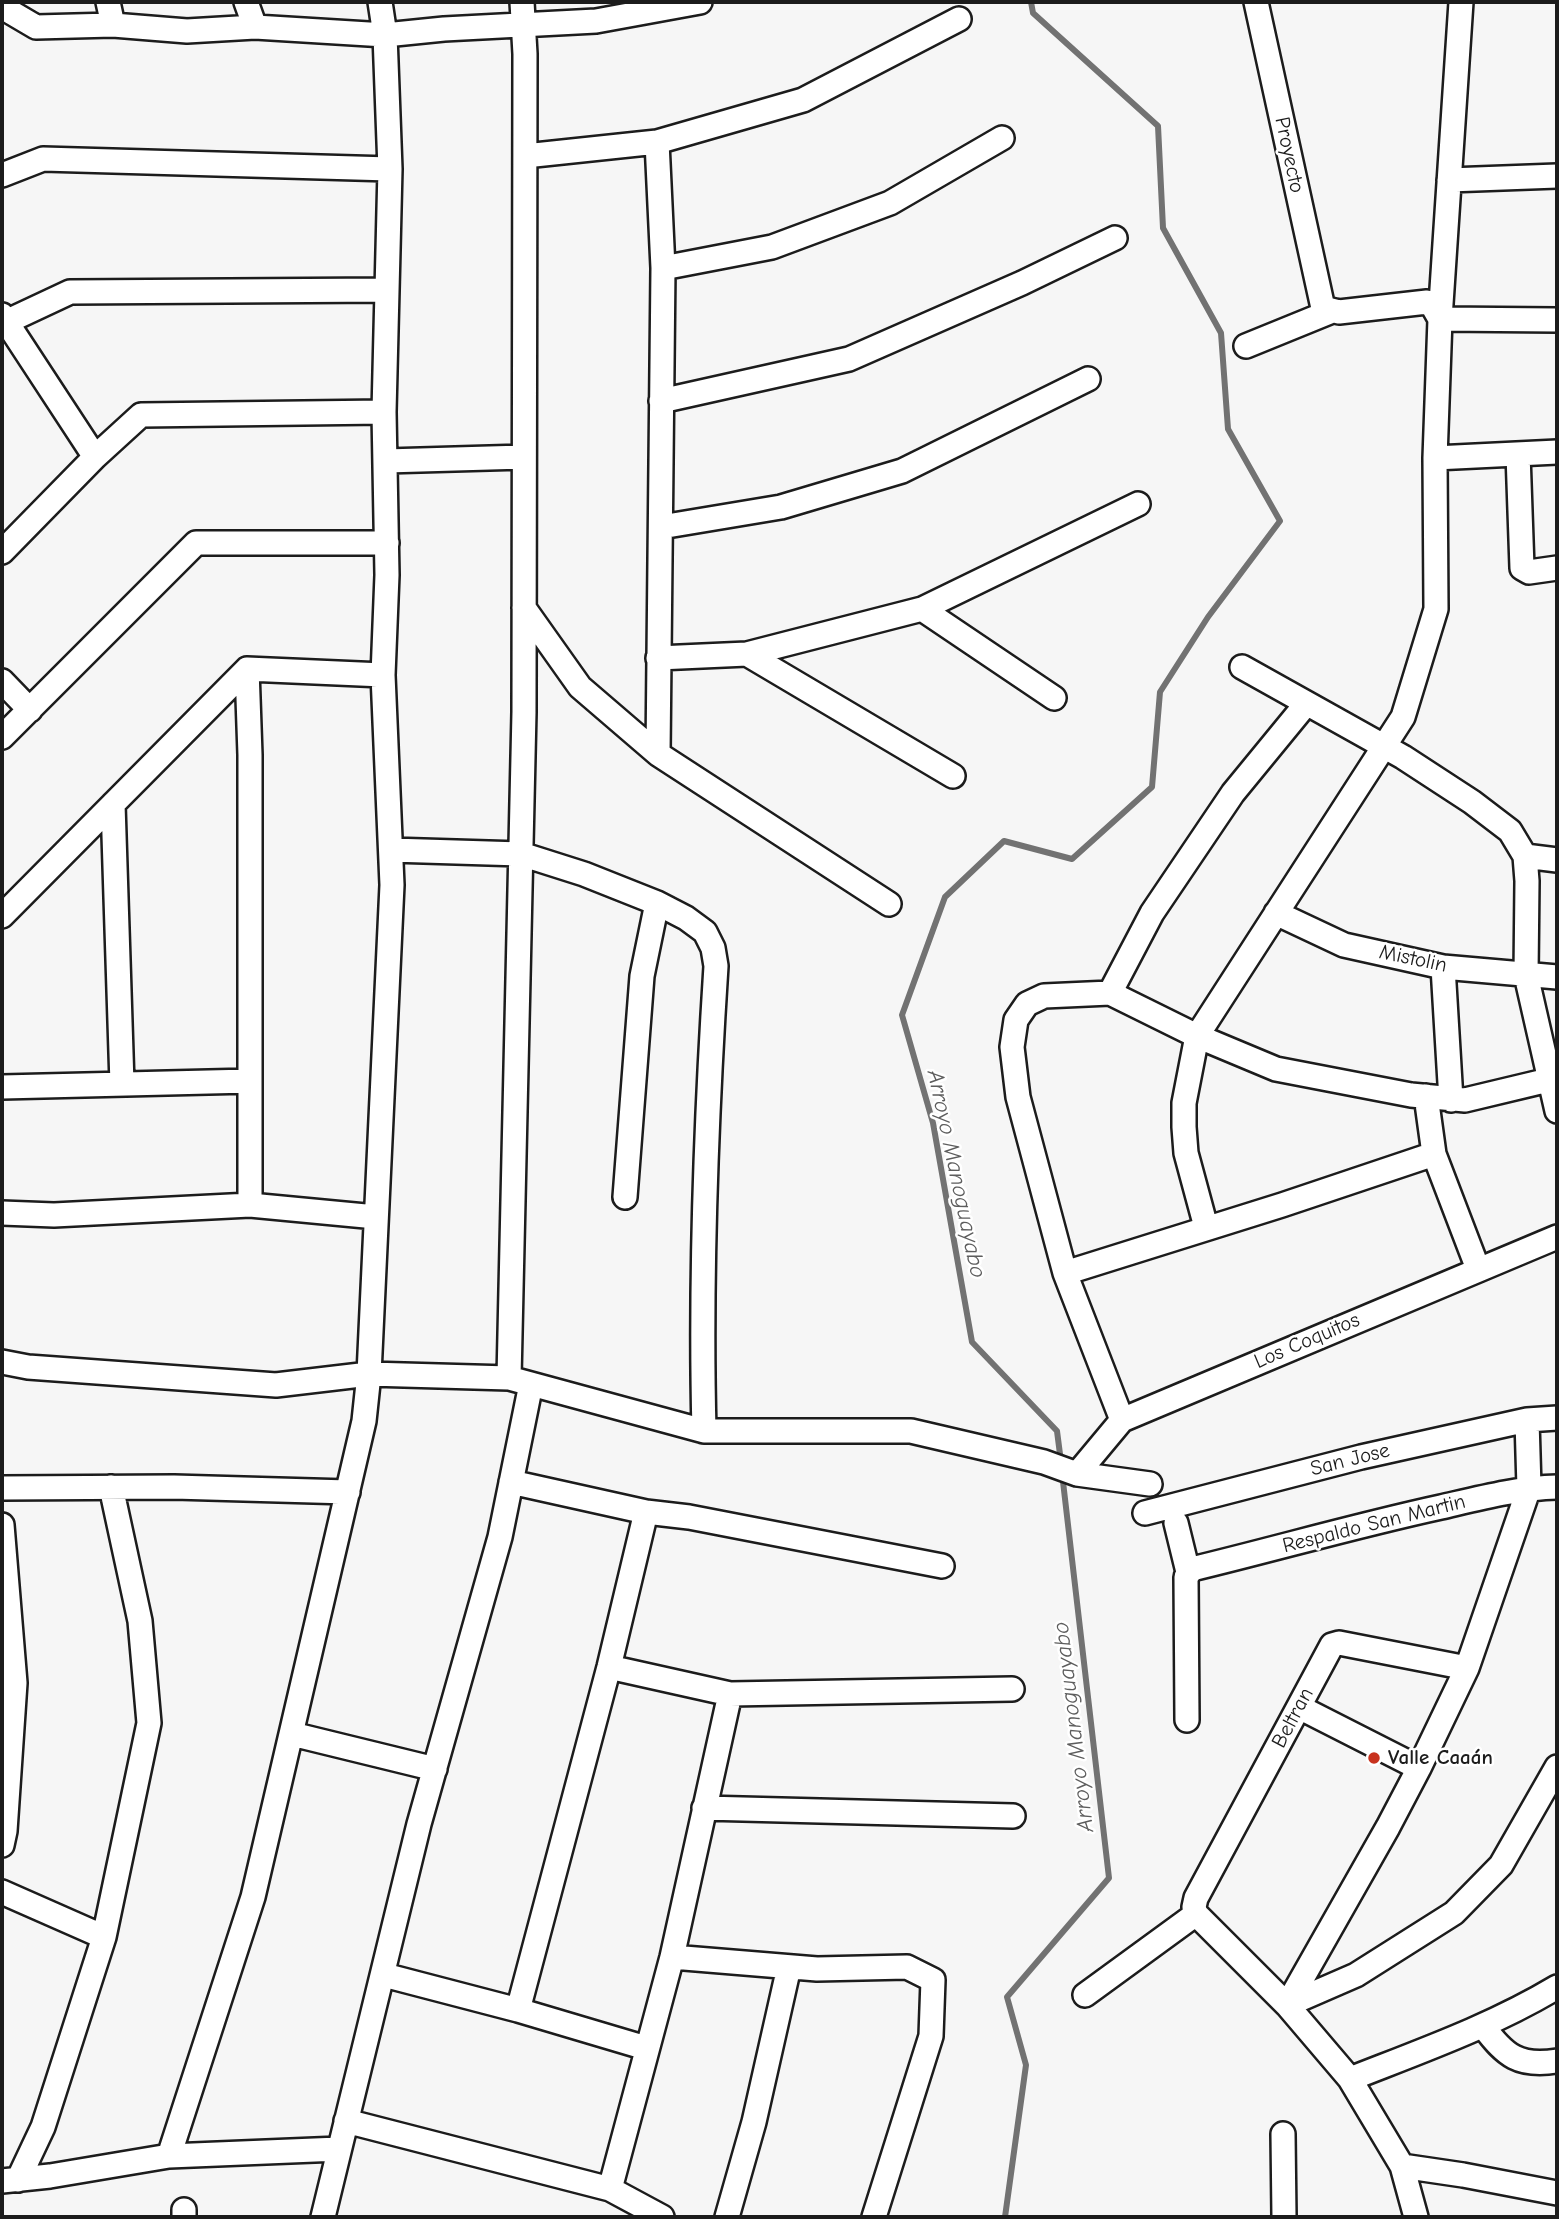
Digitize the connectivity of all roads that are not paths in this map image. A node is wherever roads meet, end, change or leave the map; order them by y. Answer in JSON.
{"nodes":[{"id":1,"x":108,"y":2,"type":"edge"},
{"id":2,"x":246,"y":2,"type":"edge"},
{"id":3,"x":380,"y":2,"type":"edge"},
{"id":4,"x":522,"y":2,"type":"edge"},
{"id":5,"x":700,"y":2,"type":"edge"},
{"id":6,"x":1256,"y":2,"type":"edge"},
{"id":7,"x":1461,"y":2,"type":"edge"},
{"id":8,"x":2,"y":7,"type":"edge"},
{"id":9,"x":959,"y":19,"type":"dead end"},
{"id":10,"x":525,"y":25,"type":"junction"},
{"id":11,"x":113,"y":26,"type":"junction"},
{"id":12,"x":255,"y":27,"type":"junction"},
{"id":13,"x":385,"y":35,"type":"junction"},
{"id":14,"x":1002,"y":138,"type":"dead end"},
{"id":15,"x":657,"y":142,"type":"junction"},
{"id":16,"x":525,"y":156,"type":"junction"},
{"id":17,"x":390,"y":169,"type":"junction"},
{"id":18,"x":2,"y":175,"type":"edge"},
{"id":19,"x":1557,"y":176,"type":"edge"},
{"id":20,"x":1449,"y":180,"type":"junction"},
{"id":21,"x":1115,"y":237,"type":"dead end"},
{"id":22,"x":663,"y":268,"type":"junction"},
{"id":23,"x":387,"y":290,"type":"junction"},
{"id":24,"x":1327,"y":309,"type":"junction"},
{"id":25,"x":4,"y":319,"type":"edge"},
{"id":26,"x":1440,"y":319,"type":"junction"},
{"id":27,"x":1557,"y":320,"type":"edge"},
{"id":28,"x":1246,"y":346,"type":"dead end"},
{"id":29,"x":1088,"y":379,"type":"dead end"},
{"id":30,"x":662,"y":401,"type":"junction"},
{"id":31,"x":384,"y":412,"type":"junction"},
{"id":32,"x":1557,"y":452,"type":"edge"},
{"id":33,"x":1518,"y":454,"type":"junction"},
{"id":34,"x":95,"y":457,"type":"junction"},
{"id":35,"x":524,"y":457,"type":"junction"},
{"id":36,"x":1434,"y":458,"type":"junction"},
{"id":37,"x":386,"y":461,"type":"junction"},
{"id":38,"x":1138,"y":504,"type":"dead end"},
{"id":39,"x":662,"y":527,"type":"junction"},
{"id":40,"x":387,"y":543,"type":"junction"},
{"id":41,"x":2,"y":552,"type":"edge"},
{"id":42,"x":1557,"y":568,"type":"edge"},
{"id":43,"x":524,"y":608,"type":"junction"},
{"id":44,"x":922,"y":609,"type":"junction"},
{"id":45,"x":747,"y":654,"type":"junction"},
{"id":46,"x":658,"y":658,"type":"junction"},
{"id":47,"x":1242,"y":667,"type":"dead end"},
{"id":48,"x":247,"y":669,"type":"junction"},
{"id":49,"x":383,"y":675,"type":"junction"},
{"id":50,"x":2,"y":681,"type":"edge"},
{"id":51,"x":1054,"y":698,"type":"dead end"},
{"id":52,"x":1306,"y":704,"type":"junction"},
{"id":53,"x":30,"y":710,"type":"junction"},
{"id":54,"x":2,"y":737,"type":"edge"},
{"id":55,"x":1384,"y":746,"type":"junction"},
{"id":56,"x":658,"y":754,"type":"junction"},
{"id":57,"x":954,"y":776,"type":"dead end"},
{"id":58,"x":113,"y":804,"type":"junction"},
{"id":59,"x":391,"y":850,"type":"junction"},
{"id":60,"x":521,"y":854,"type":"junction"},
{"id":61,"x":1525,"y":856,"type":"junction"},
{"id":62,"x":1557,"y":860,"type":"edge"},
{"id":63,"x":657,"y":903,"type":"junction"},
{"id":64,"x":889,"y":904,"type":"dead end"},
{"id":65,"x":1276,"y":912,"type":"junction"},
{"id":66,"x":2,"y":916,"type":"edge"},
{"id":67,"x":1443,"y":967,"type":"junction"},
{"id":68,"x":1526,"y":975,"type":"junction"},
{"id":69,"x":1557,"y":978,"type":"edge"},
{"id":70,"x":1110,"y":993,"type":"junction"},
{"id":71,"x":1196,"y":1036,"type":"junction"},
{"id":72,"x":1553,"y":1079,"type":"edge"},
{"id":73,"x":250,"y":1081,"type":"junction"},
{"id":74,"x":122,"y":1084,"type":"junction"},
{"id":75,"x":2,"y":1087,"type":"edge"},
{"id":76,"x":1426,"y":1096,"type":"junction"},
{"id":77,"x":1451,"y":1100,"type":"junction"},
{"id":78,"x":1557,"y":1111,"type":"edge"},
{"id":79,"x":1434,"y":1154,"type":"junction"},
{"id":80,"x":625,"y":1197,"type":"dead end"},
{"id":81,"x":250,"y":1205,"type":"junction"},
{"id":82,"x":2,"y":1213,"type":"edge"},
{"id":83,"x":376,"y":1217,"type":"junction"},
{"id":84,"x":1206,"y":1227,"type":"junction"},
{"id":85,"x":1557,"y":1237,"type":"edge"},
{"id":86,"x":1478,"y":1269,"type":"junction"},
{"id":87,"x":1065,"y":1273,"type":"junction"},
{"id":88,"x":2,"y":1362,"type":"edge"},
{"id":89,"x":369,"y":1374,"type":"junction"},
{"id":90,"x":520,"y":1381,"type":"junction"},
{"id":91,"x":1557,"y":1418,"type":"edge"},
{"id":92,"x":1122,"y":1420,"type":"junction"},
{"id":93,"x":1527,"y":1420,"type":"junction"},
{"id":94,"x":704,"y":1431,"type":"junction"},
{"id":95,"x":1077,"y":1474,"type":"junction"},
{"id":96,"x":511,"y":1482,"type":"junction"},
{"id":97,"x":1150,"y":1484,"type":"dead end"},
{"id":98,"x":111,"y":1487,"type":"junction"},
{"id":99,"x":1557,"y":1487,"type":"edge"},
{"id":100,"x":2,"y":1488,"type":"edge"},
{"id":101,"x":1529,"y":1488,"type":"junction"},
{"id":102,"x":348,"y":1492,"type":"junction"},
{"id":103,"x":646,"y":1512,"type":"junction"},
{"id":104,"x":1145,"y":1513,"type":"dead end"},
{"id":105,"x":1176,"y":1523,"type":"dead end"},
{"id":106,"x":2,"y":1525,"type":"edge"},
{"id":107,"x":942,"y":1566,"type":"dead end"},
{"id":108,"x":1190,"y":1570,"type":"junction"},
{"id":109,"x":7,"y":1648,"type":"edge"},
{"id":110,"x":608,"y":1667,"type":"junction"},
{"id":111,"x":1467,"y":1668,"type":"junction"},
{"id":112,"x":1012,"y":1689,"type":"dead end"},
{"id":113,"x":730,"y":1694,"type":"junction"},
{"id":114,"x":1299,"y":1707,"type":"junction"},
{"id":115,"x":1187,"y":1720,"type":"dead end"},
{"id":116,"x":292,"y":1734,"type":"junction"},
{"id":117,"x":1557,"y":1767,"type":"edge"},
{"id":118,"x":1419,"y":1768,"type":"junction"},
{"id":119,"x":435,"y":1769,"type":"junction"},
{"id":120,"x":704,"y":1808,"type":"junction"},
{"id":121,"x":1013,"y":1816,"type":"dead end"},
{"id":122,"x":2,"y":1845,"type":"edge"},
{"id":123,"x":2,"y":1892,"type":"edge"},
{"id":124,"x":1196,"y":1914,"type":"junction"},
{"id":125,"x":104,"y":1937,"type":"junction"},
{"id":126,"x":672,"y":1957,"type":"junction"},
{"id":127,"x":789,"y":1967,"type":"junction"},
{"id":128,"x":384,"y":1975,"type":"junction"},
{"id":129,"x":1557,"y":1987,"type":"edge"},
{"id":130,"x":1085,"y":1995,"type":"dead end"},
{"id":131,"x":1287,"y":2005,"type":"junction"},
{"id":132,"x":518,"y":2010,"type":"junction"},
{"id":133,"x":1483,"y":2026,"type":"junction"},
{"id":134,"x":646,"y":2048,"type":"junction"},
{"id":135,"x":1557,"y":2061,"type":"edge"},
{"id":136,"x":1350,"y":2079,"type":"junction"},
{"id":137,"x":346,"y":2121,"type":"junction"},
{"id":138,"x":1283,"y":2134,"type":"dead end"},
{"id":139,"x":339,"y":2149,"type":"junction"},
{"id":140,"x":169,"y":2156,"type":"junction"},
{"id":141,"x":1402,"y":2166,"type":"junction"},
{"id":142,"x":10,"y":2180,"type":"edge"},
{"id":143,"x":610,"y":2189,"type":"junction"},
{"id":144,"x":1557,"y":2193,"type":"edge"},
{"id":145,"x":323,"y":2217,"type":"edge"},
{"id":146,"x":662,"y":2217,"type":"edge"},
{"id":147,"x":727,"y":2217,"type":"edge"},
{"id":148,"x":874,"y":2217,"type":"edge"},
{"id":149,"x":1284,"y":2217,"type":"edge"},
{"id":150,"x":1416,"y":2217,"type":"edge"}],
"edges":[{"from":1,"to":11,"type":"street"},
{"from":2,"to":12,"type":"street"},
{"from":3,"to":13,"type":"street"},
{"from":4,"to":10,"type":"street"},
{"from":5,"to":10,"type":"street"},
{"from":6,"to":24,"type":"street","name":"Proyecto"},
{"from":7,"to":20,"type":"street"},
{"from":8,"to":11,"type":"street"},
{"from":9,"to":15,"type":"street"},
{"from":10,"to":13,"type":"street"},
{"from":10,"to":16,"type":"street"},
{"from":11,"to":12,"type":"street"},
{"from":12,"to":13,"type":"street"},
{"from":13,"to":17,"type":"street"},
{"from":14,"to":22,"type":"street"},
{"from":15,"to":16,"type":"street"},
{"from":15,"to":22,"type":"street"},
{"from":16,"to":35,"type":"street"},
{"from":17,"to":18,"type":"street"},
{"from":17,"to":23,"type":"street"},
{"from":19,"to":20,"type":"street"},
{"from":20,"to":26,"type":"street"},
{"from":21,"to":30,"type":"street"},
{"from":22,"to":30,"type":"street"},
{"from":23,"to":25,"type":"street"},
{"from":23,"to":31,"type":"street"},
{"from":24,"to":26,"type":"street"},
{"from":24,"to":28,"type":"street"},
{"from":25,"to":34,"type":"street"},
{"from":26,"to":27,"type":"street"},
{"from":26,"to":36,"type":"street"},
{"from":29,"to":39,"type":"street"},
{"from":30,"to":39,"type":"street"},
{"from":31,"to":34,"type":"street"},
{"from":31,"to":37,"type":"street"},
{"from":32,"to":33,"type":"street"},
{"from":33,"to":36,"type":"street"},
{"from":33,"to":42,"type":"street"},
{"from":34,"to":41,"type":"street"},
{"from":35,"to":37,"type":"street"},
{"from":35,"to":43,"type":"street"},
{"from":36,"to":55,"type":"street"},
{"from":37,"to":40,"type":"street"},
{"from":38,"to":44,"type":"street"},
{"from":39,"to":46,"type":"street"},
{"from":40,"to":49,"type":"street"},
{"from":40,"to":53,"type":"street"},
{"from":43,"to":56,"type":"street"},
{"from":43,"to":60,"type":"street"},
{"from":44,"to":45,"type":"street"},
{"from":44,"to":51,"type":"street"},
{"from":45,"to":46,"type":"street"},
{"from":45,"to":57,"type":"street"},
{"from":46,"to":56,"type":"street"},
{"from":47,"to":52,"type":"street"},
{"from":48,"to":49,"type":"street"},
{"from":48,"to":58,"type":"street"},
{"from":48,"to":73,"type":"street"},
{"from":49,"to":59,"type":"street"},
{"from":50,"to":53,"type":"street"},
{"from":52,"to":55,"type":"street"},
{"from":52,"to":70,"type":"street"},
{"from":53,"to":54,"type":"street"},
{"from":55,"to":61,"type":"street"},
{"from":55,"to":65,"type":"street"},
{"from":56,"to":64,"type":"street"},
{"from":58,"to":66,"type":"street"},
{"from":58,"to":74,"type":"street"},
{"from":59,"to":60,"type":"street"},
{"from":59,"to":83,"type":"street"},
{"from":60,"to":63,"type":"street"},
{"from":60,"to":90,"type":"street"},
{"from":61,"to":62,"type":"street"},
{"from":61,"to":68,"type":"street"},
{"from":63,"to":80,"type":"street"},
{"from":63,"to":94,"type":"street"},
{"from":65,"to":67,"type":"street","name":"Mistolin"},
{"from":65,"to":71,"type":"street"},
{"from":67,"to":68,"type":"street","name":"Mistolin"},
{"from":67,"to":77,"type":"street"},
{"from":68,"to":69,"type":"street","name":"Mistolin"},
{"from":68,"to":72,"type":"street"},
{"from":70,"to":71,"type":"street"},
{"from":70,"to":87,"type":"street"},
{"from":71,"to":76,"type":"street"},
{"from":71,"to":84,"type":"street"},
{"from":72,"to":77,"type":"street"},
{"from":72,"to":78,"type":"street"},
{"from":73,"to":74,"type":"street"},
{"from":73,"to":81,"type":"street"},
{"from":74,"to":75,"type":"street"},
{"from":76,"to":77,"type":"street"},
{"from":76,"to":79,"type":"street"},
{"from":79,"to":84,"type":"street"},
{"from":79,"to":86,"type":"street"},
{"from":81,"to":82,"type":"street"},
{"from":81,"to":83,"type":"street"},
{"from":83,"to":89,"type":"street"},
{"from":84,"to":87,"type":"street"},
{"from":85,"to":86,"type":"street","name":"Los Coquitos"},
{"from":86,"to":92,"type":"street","name":"Los Coquitos"},
{"from":87,"to":92,"type":"street"},
{"from":88,"to":89,"type":"street"},
{"from":89,"to":90,"type":"street"},
{"from":89,"to":102,"type":"street"},
{"from":90,"to":94,"type":"street"},
{"from":90,"to":96,"type":"street"},
{"from":91,"to":93,"type":"street","name":"San Jose"},
{"from":92,"to":95,"type":"street","name":"Los Coquitos"},
{"from":93,"to":101,"type":"street"},
{"from":93,"to":104,"type":"street","name":"San Jose"},
{"from":94,"to":95,"type":"street"},
{"from":95,"to":97,"type":"street"},
{"from":96,"to":103,"type":"street"},
{"from":96,"to":119,"type":"street"},
{"from":98,"to":100,"type":"street"},
{"from":98,"to":102,"type":"street"},
{"from":98,"to":125,"type":"street"},
{"from":99,"to":101,"type":"street","name":"Respaldo San Martin"},
{"from":101,"to":108,"type":"street","name":"Respaldo San Martin"},
{"from":101,"to":111,"type":"street"},
{"from":102,"to":116,"type":"street"},
{"from":103,"to":107,"type":"street"},
{"from":103,"to":110,"type":"street"},
{"from":105,"to":108,"type":"street"},
{"from":106,"to":109,"type":"street"},
{"from":108,"to":115,"type":"street"},
{"from":109,"to":122,"type":"street"},
{"from":110,"to":113,"type":"street"},
{"from":110,"to":132,"type":"street"},
{"from":111,"to":114,"type":"street","name":"Beltran"},
{"from":111,"to":118,"type":"street"},
{"from":112,"to":113,"type":"street"},
{"from":113,"to":120,"type":"street"},
{"from":114,"to":118,"type":"street"},
{"from":114,"to":124,"type":"street","name":"Beltran"},
{"from":116,"to":119,"type":"street"},
{"from":116,"to":140,"type":"street"},
{"from":117,"to":131,"type":"street"},
{"from":118,"to":131,"type":"street"},
{"from":119,"to":128,"type":"street"},
{"from":120,"to":121,"type":"street"},
{"from":120,"to":126,"type":"street"},
{"from":123,"to":125,"type":"street"},
{"from":124,"to":130,"type":"street"},
{"from":124,"to":131,"type":"street"},
{"from":125,"to":142,"type":"street"},
{"from":126,"to":127,"type":"street"},
{"from":126,"to":134,"type":"street"},
{"from":127,"to":147,"type":"street"},
{"from":127,"to":148,"type":"street"},
{"from":128,"to":132,"type":"street"},
{"from":128,"to":137,"type":"street"},
{"from":129,"to":133,"type":"street"},
{"from":131,"to":136,"type":"street"},
{"from":132,"to":134,"type":"street"},
{"from":133,"to":135,"type":"street"},
{"from":133,"to":136,"type":"street"},
{"from":134,"to":143,"type":"street"},
{"from":136,"to":141,"type":"street"},
{"from":137,"to":139,"type":"street"},
{"from":137,"to":143,"type":"street"},
{"from":138,"to":149,"type":"street"},
{"from":139,"to":140,"type":"street"},
{"from":139,"to":145,"type":"street"},
{"from":140,"to":142,"type":"street"},
{"from":141,"to":144,"type":"street"},
{"from":141,"to":150,"type":"street"},
{"from":143,"to":146,"type":"street"}]}
